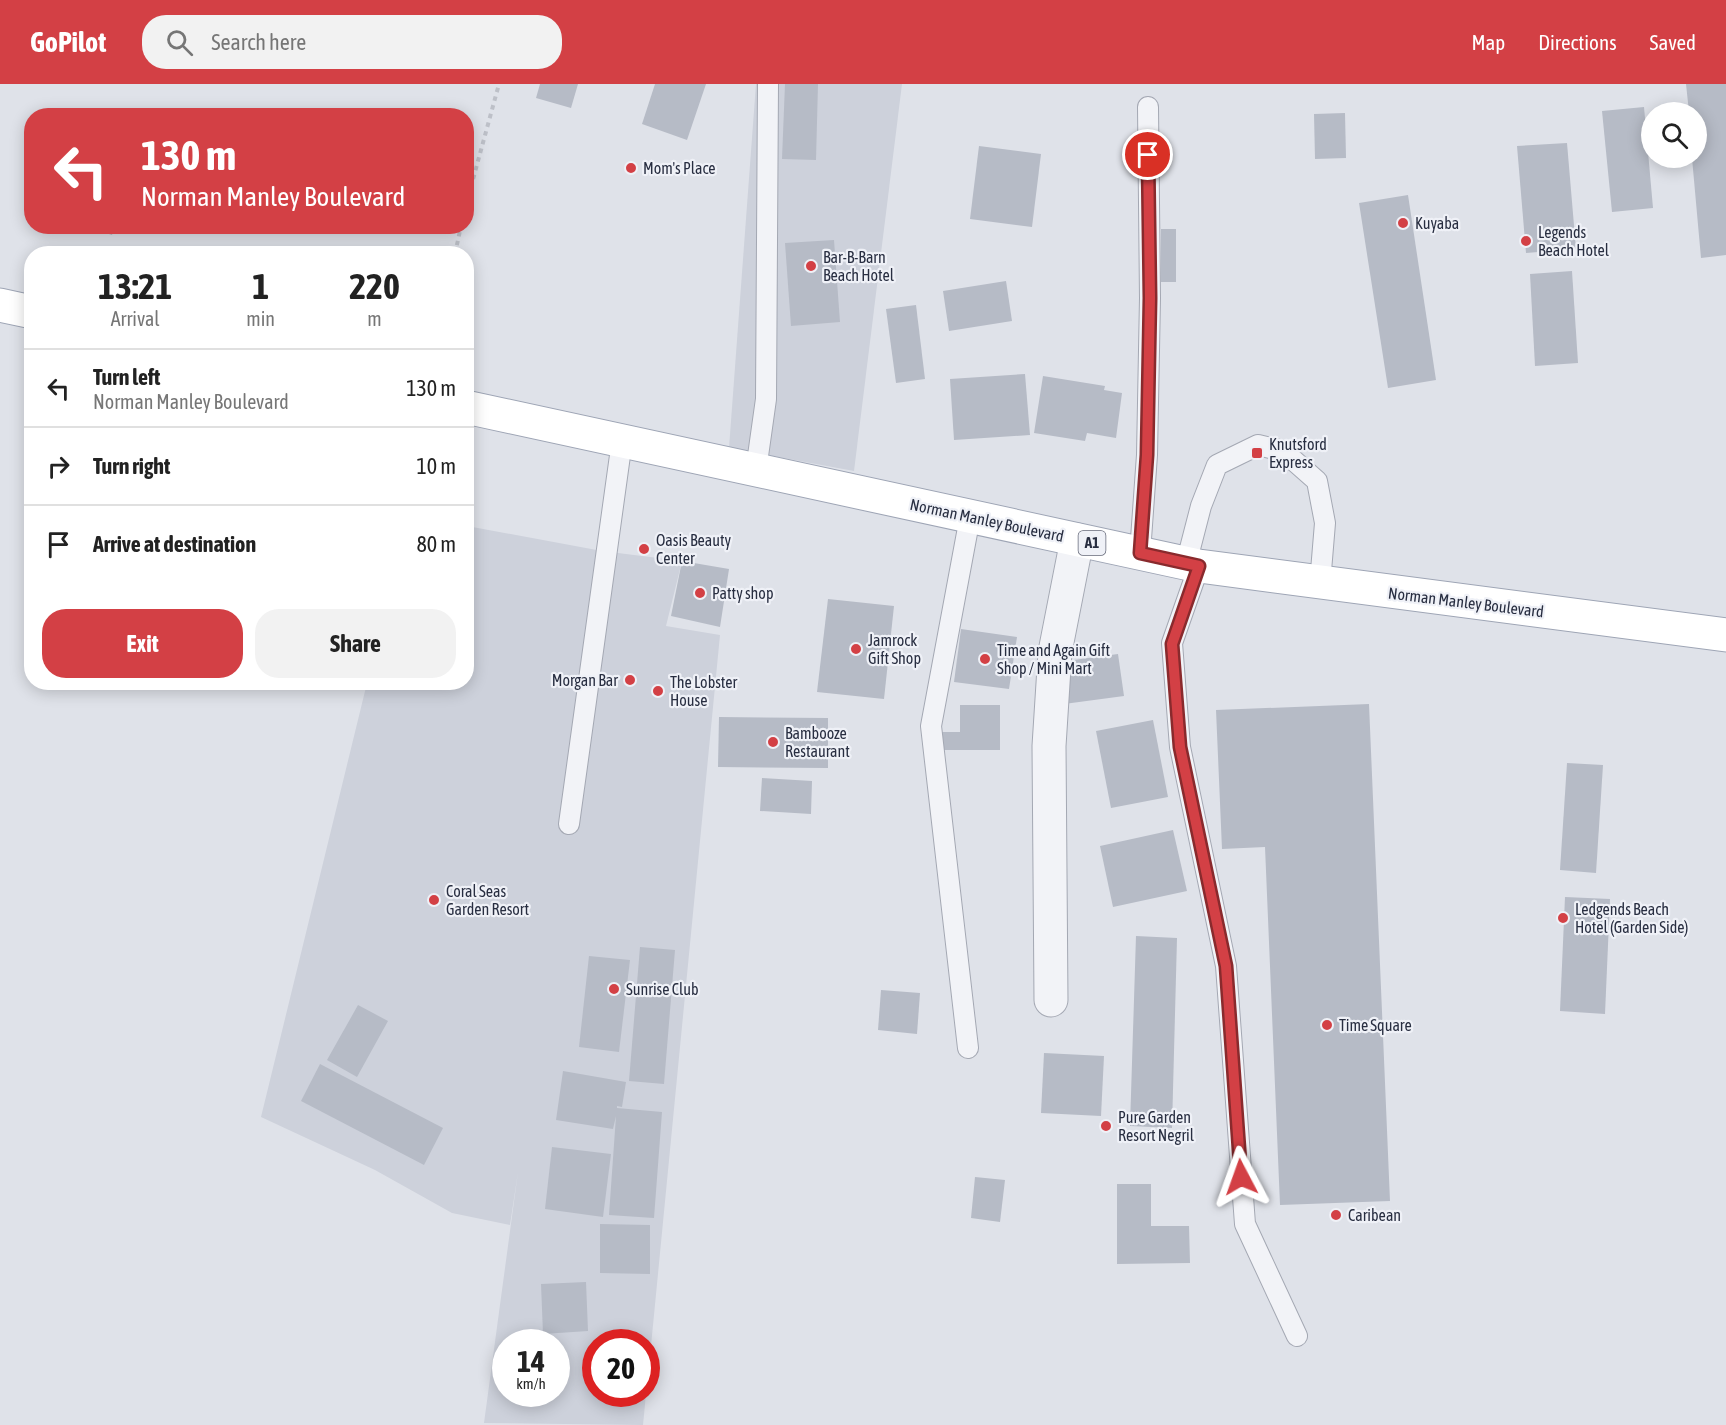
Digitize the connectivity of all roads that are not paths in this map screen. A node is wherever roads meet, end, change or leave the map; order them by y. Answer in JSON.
{"nodes":[{"id":1,"x":768,"y":84,"type":"edge"},
{"id":2,"x":1148,"y":107,"type":"dead end"},
{"id":3,"x":0,"y":305,"type":"edge"},
{"id":4,"x":24,"y":310,"type":"edge"},
{"id":5,"x":474,"y":409,"type":"edge"},
{"id":6,"x":622,"y":441,"type":"junction"},
{"id":7,"x":756,"y":470,"type":"junction"},
{"id":8,"x":970,"y":517,"type":"junction"},
{"id":9,"x":1077,"y":540,"type":"junction"},
{"id":10,"x":1140,"y":553,"type":"junction"},
{"id":11,"x":1192,"y":565,"type":"junction"},
{"id":12,"x":1320,"y":583,"type":"junction"},
{"id":13,"x":1726,"y":635,"type":"edge"},
{"id":14,"x":569,"y":824,"type":"dead end"},
{"id":15,"x":1051,"y":1000,"type":"dead end"},
{"id":16,"x":968,"y":1048,"type":"dead end"},
{"id":17,"x":1297,"y":1335,"type":"dead end"}],
"edges":[{"from":1,"to":7,"type":"lane"},
{"from":2,"to":10,"type":"lane"},
{"from":3,"to":4,"type":"main road"},
{"from":5,"to":6,"type":"main road","name":"Norman Manley Boulevard","number":"A1"},
{"from":6,"to":7,"type":"main road","name":"Norman Manley Boulevard","number":"A1"},
{"from":6,"to":14,"type":"lane"},
{"from":7,"to":8,"type":"main road","name":"Norman Manley Boulevard","number":"A1"},
{"from":8,"to":9,"type":"main road","name":"Norman Manley Boulevard","number":"A1"},
{"from":8,"to":16,"type":"lane"},
{"from":9,"to":10,"type":"main road","name":"Norman Manley Boulevard","number":"A1"},
{"from":9,"to":15,"type":"street"},
{"from":10,"to":11,"type":"main road","name":"Norman Manley Boulevard","number":"A1"},
{"from":11,"to":12,"type":"main road","name":"Norman Manley Boulevard","number":"A1"},
{"from":11,"to":12,"type":"lane"},
{"from":11,"to":17,"type":"lane"},
{"from":12,"to":13,"type":"main road","name":"Norman Manley Boulevard","number":"A1"}]}
